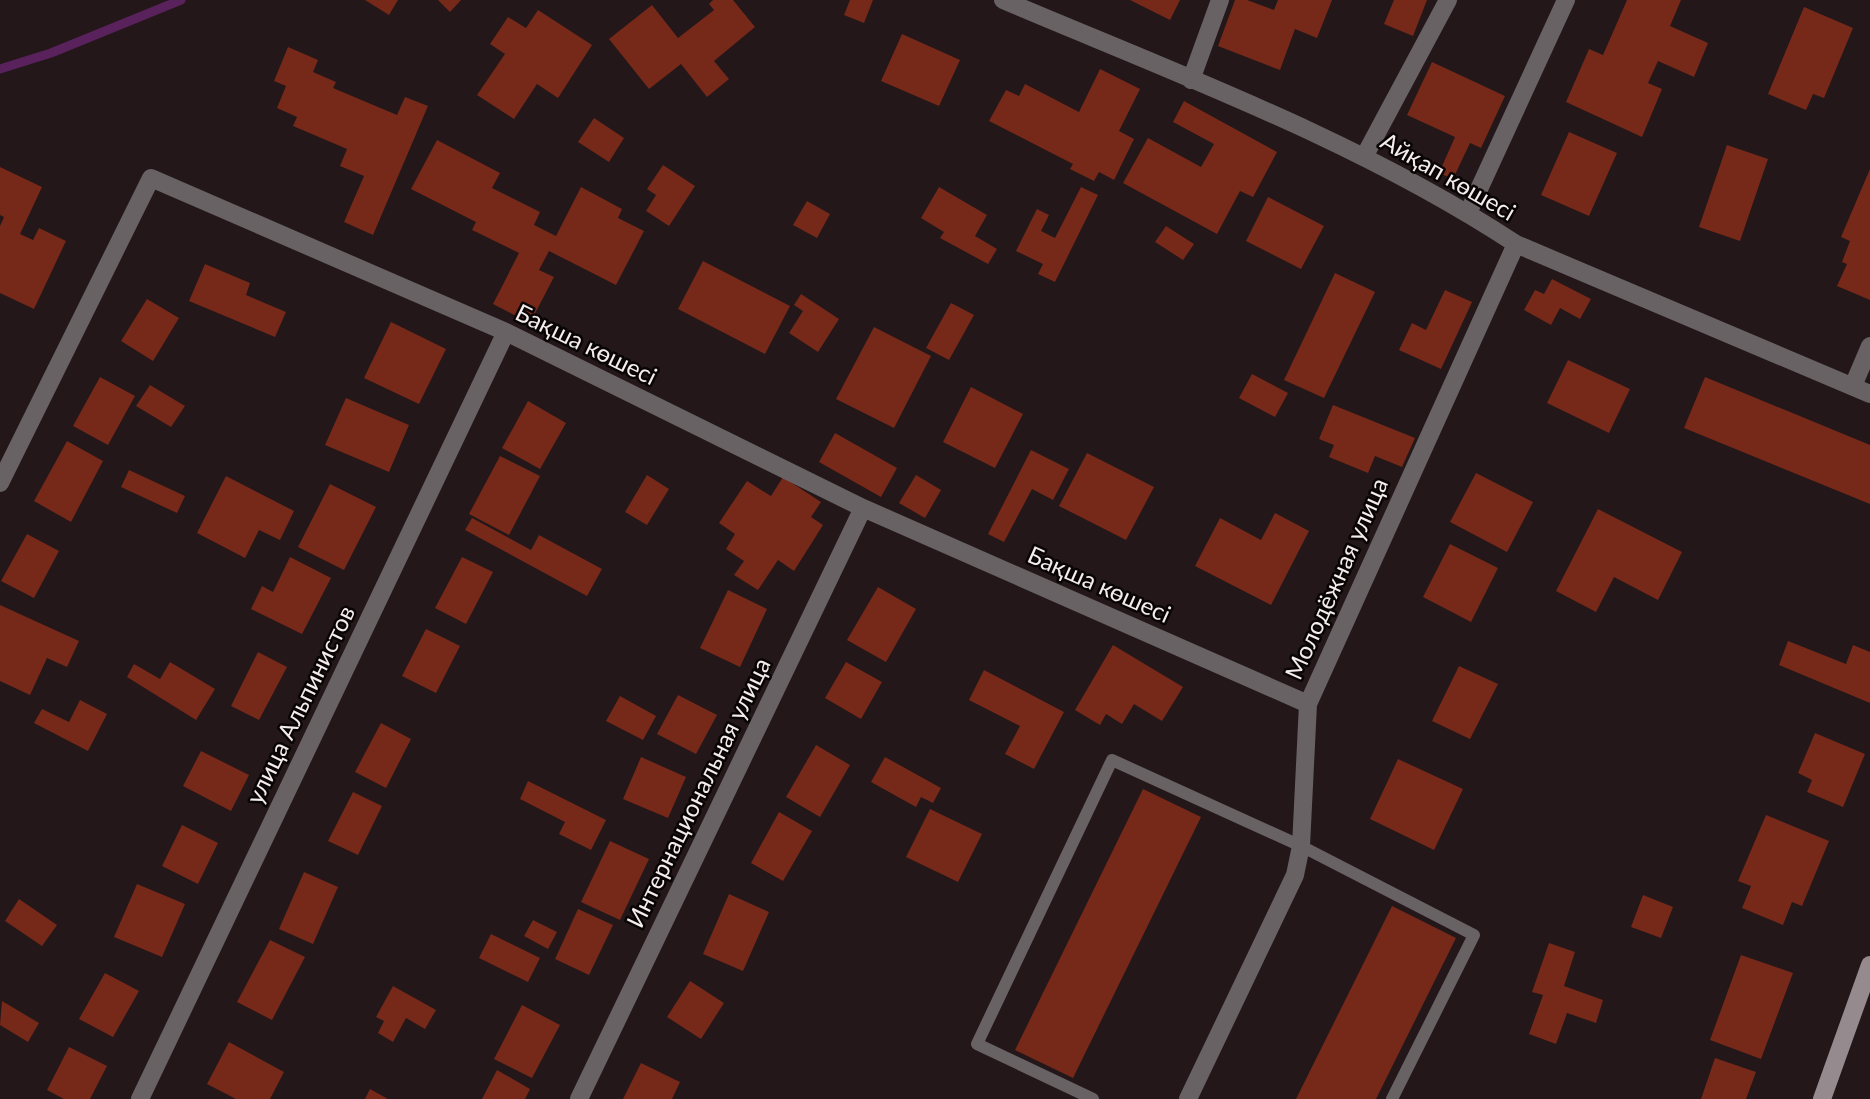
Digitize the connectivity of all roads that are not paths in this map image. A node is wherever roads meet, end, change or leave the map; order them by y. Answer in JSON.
{"nodes":[{"id":1,"x":1003,"y":0,"type":"edge"},
{"id":2,"x":1220,"y":0,"type":"edge"},
{"id":3,"x":1448,"y":0,"type":"edge"},
{"id":4,"x":1566,"y":0,"type":"edge"},
{"id":5,"x":1191,"y":80,"type":"junction"},
{"id":6,"x":1364,"y":157,"type":"junction"},
{"id":7,"x":1468,"y":213,"type":"junction"},
{"id":8,"x":1516,"y":244,"type":"junction"},
{"id":9,"x":506,"y":332,"type":"junction"},
{"id":10,"x":1870,"y":346,"type":"edge"},
{"id":11,"x":1862,"y":390,"type":"edge"},
{"id":12,"x":0,"y":483,"type":"edge"},
{"id":13,"x":863,"y":508,"type":"junction"},
{"id":14,"x":1308,"y":704,"type":"junction"},
{"id":15,"x":1301,"y":846,"type":"junction"},
{"id":16,"x":1870,"y":965,"type":"edge"},
{"id":17,"x":140,"y":1099,"type":"edge"},
{"id":18,"x":579,"y":1099,"type":"edge"},
{"id":19,"x":1093,"y":1099,"type":"edge"},
{"id":20,"x":1188,"y":1099,"type":"edge"},
{"id":21,"x":1392,"y":1099,"type":"edge"},
{"id":22,"x":1822,"y":1099,"type":"edge"}],
"edges":[{"from":1,"to":5,"type":"street","name":"Айқап көшесі"},
{"from":2,"to":5,"type":"street"},
{"from":3,"to":6,"type":"street"},
{"from":4,"to":7,"type":"street"},
{"from":5,"to":6,"type":"street","name":"Айқап көшесі"},
{"from":6,"to":7,"type":"street","name":"Айқап көшесі"},
{"from":7,"to":8,"type":"street","name":"Айқап көшесі"},
{"from":8,"to":11,"type":"street","name":"Айқап көшесі"},
{"from":8,"to":14,"type":"street","name":"Молодёжная улица"},
{"from":9,"to":12,"type":"street","name":"Бақша көшесі"},
{"from":9,"to":13,"type":"street","name":"Бақша көшесі"},
{"from":9,"to":17,"type":"street","name":"улица Альпинистов"},
{"from":10,"to":11,"type":"street"},
{"from":13,"to":14,"type":"street","name":"Бақша көшесі"},
{"from":13,"to":18,"type":"street","name":"Интернациональная улица"},
{"from":14,"to":15,"type":"street","name":"Молодёжная улица"},
{"from":15,"to":19,"type":"lane"},
{"from":15,"to":20,"type":"street","name":"Молодёжная улица"},
{"from":15,"to":21,"type":"lane"},
{"from":16,"to":22,"type":"street"}]}
